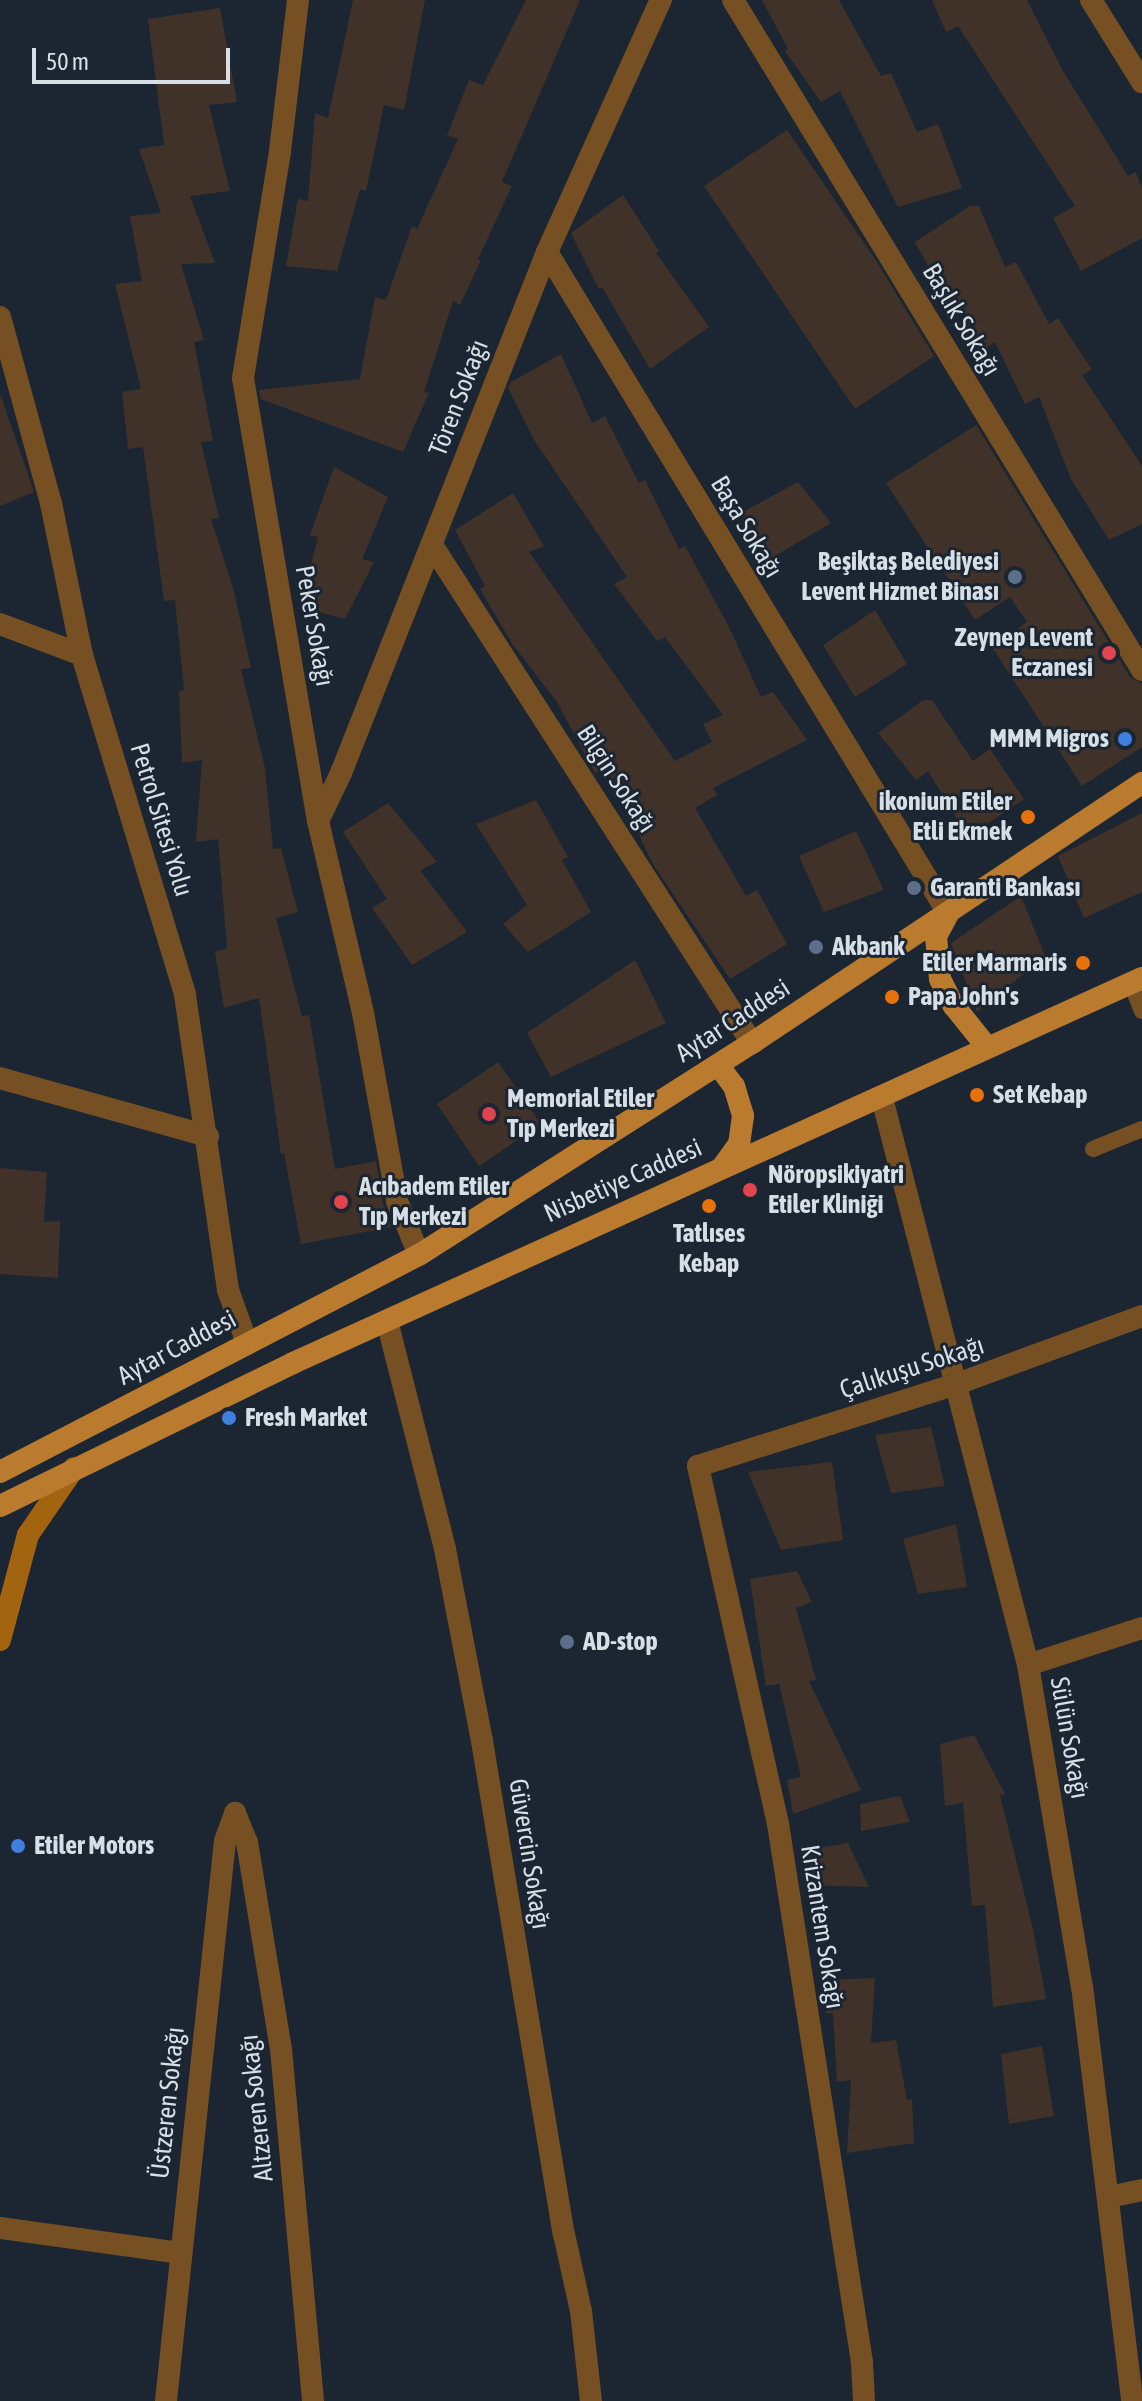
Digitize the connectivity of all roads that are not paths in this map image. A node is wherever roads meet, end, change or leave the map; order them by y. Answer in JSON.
{"nodes":[{"id":1,"x":298,"y":0,"type":"edge"},
{"id":2,"x":661,"y":0,"type":"edge"},
{"id":3,"x":733,"y":0,"type":"edge"},
{"id":4,"x":1091,"y":0,"type":"edge"},
{"id":5,"x":1142,"y":82,"type":"edge"},
{"id":6,"x":547,"y":252,"type":"junction"},
{"id":7,"x":0,"y":317,"type":"edge"},
{"id":8,"x":432,"y":545,"type":"junction"},
{"id":9,"x":0,"y":624,"type":"edge"},
{"id":10,"x":82,"y":655,"type":"junction"},
{"id":11,"x":1142,"y":670,"type":"edge"},
{"id":12,"x":1142,"y":783,"type":"edge"},
{"id":13,"x":318,"y":821,"type":"junction"},
{"id":14,"x":948,"y":913,"type":"junction"},
{"id":15,"x":1136,"y":980,"type":"edge"},
{"id":16,"x":1142,"y":1011,"type":"edge"},
{"id":17,"x":752,"y":1043,"type":"junction"},
{"id":18,"x":987,"y":1047,"type":"junction"},
{"id":19,"x":718,"y":1065,"type":"junction"},
{"id":20,"x":0,"y":1078,"type":"edge"},
{"id":21,"x":882,"y":1098,"type":"junction"},
{"id":22,"x":1142,"y":1129,"type":"edge"},
{"id":23,"x":208,"y":1136,"type":"junction"},
{"id":24,"x":1093,"y":1149,"type":"dead end"},
{"id":25,"x":723,"y":1167,"type":"junction"},
{"id":26,"x":419,"y":1255,"type":"junction"},
{"id":27,"x":1142,"y":1316,"type":"edge"},
{"id":28,"x":387,"y":1321,"type":"junction"},
{"id":29,"x":247,"y":1343,"type":"junction"},
{"id":30,"x":957,"y":1384,"type":"junction"},
{"id":31,"x":698,"y":1466,"type":"joint"},
{"id":32,"x":75,"y":1467,"type":"junction"},
{"id":33,"x":3,"y":1471,"type":"edge"},
{"id":34,"x":0,"y":1506,"type":"edge"},
{"id":35,"x":1142,"y":1628,"type":"edge"},
{"id":36,"x":0,"y":1640,"type":"edge"},
{"id":37,"x":1028,"y":1665,"type":"junction"},
{"id":38,"x":235,"y":1813,"type":"joint"},
{"id":39,"x":1142,"y":2190,"type":"edge"},
{"id":40,"x":1109,"y":2197,"type":"junction"},
{"id":41,"x":0,"y":2228,"type":"edge"},
{"id":42,"x":181,"y":2253,"type":"junction"},
{"id":43,"x":166,"y":2401,"type":"edge"},
{"id":44,"x":313,"y":2401,"type":"edge"},
{"id":45,"x":591,"y":2401,"type":"edge"},
{"id":46,"x":864,"y":2401,"type":"edge"},
{"id":47,"x":1132,"y":2401,"type":"edge"}],
"edges":[{"from":1,"to":13,"type":"street","name":"Peker Sokağı"},
{"from":2,"to":6,"type":"street","name":"Tören Sokağı"},
{"from":3,"to":11,"type":"street","name":"Başlık Sokağı"},
{"from":4,"to":5,"type":"street"},
{"from":6,"to":8,"type":"street","name":"Tören Sokağı"},
{"from":6,"to":14,"type":"street","name":"Başa Sokağı"},
{"from":7,"to":10,"type":"street","name":"Petrol Sitesi Yolu"},
{"from":8,"to":13,"type":"street","name":"Tören Sokağı"},
{"from":8,"to":17,"type":"street","name":"Bilgin Sokağı"},
{"from":9,"to":10,"type":"street"},
{"from":10,"to":23,"type":"street","name":"Petrol Sitesi Yolu"},
{"from":12,"to":14,"type":"main road","name":"Aytar Caddesi"},
{"from":13,"to":26,"type":"street","name":"Peker Sokağı"},
{"from":14,"to":17,"type":"main road","name":"Aytar Caddesi"},
{"from":14,"to":18,"type":"main road"},
{"from":15,"to":16,"type":"lane"},
{"from":15,"to":18,"type":"main road","name":"Nisbetiye Caddesi"},
{"from":17,"to":19,"type":"main road","name":"Aytar Caddesi"},
{"from":18,"to":21,"type":"main road","name":"Nisbetiye Caddesi"},
{"from":19,"to":25,"type":"main road"},
{"from":19,"to":26,"type":"main road","name":"Aytar Caddesi"},
{"from":20,"to":23,"type":"street"},
{"from":21,"to":25,"type":"main road","name":"Nisbetiye Caddesi"},
{"from":21,"to":30,"type":"street","name":"Sülün Sokağı"},
{"from":22,"to":24,"type":"lane"},
{"from":23,"to":29,"type":"street","name":"Petrol Sitesi Yolu"},
{"from":25,"to":28,"type":"main road","name":"Nisbetiye Caddesi"},
{"from":26,"to":29,"type":"main road","name":"Aytar Caddesi"},
{"from":27,"to":30,"type":"street","name":"Çalıkuşu Sokağı"},
{"from":28,"to":32,"type":"main road","name":"Nisbetiye Caddesi"},
{"from":28,"to":45,"type":"street","name":"Güvercin Sokağı"},
{"from":29,"to":33,"type":"main road","name":"Aytar Caddesi"},
{"from":30,"to":31,"type":"street","name":"Çalıkuşu Sokağı"},
{"from":30,"to":37,"type":"street","name":"Sülün Sokağı"},
{"from":31,"to":46,"type":"street","name":"Krizantem Sokağı"},
{"from":32,"to":34,"type":"main road","name":"Nisbetiye Caddesi"},
{"from":32,"to":36,"type":"main road"},
{"from":35,"to":37,"type":"street"},
{"from":37,"to":40,"type":"street","name":"Sülün Sokağı"},
{"from":38,"to":42,"type":"street","name":"Üstzeren Sokağı"},
{"from":38,"to":44,"type":"street","name":"Altzeren Sokağı"},
{"from":39,"to":40,"type":"street"},
{"from":40,"to":47,"type":"street","name":"Sülün Sokağı"},
{"from":41,"to":42,"type":"street"},
{"from":42,"to":43,"type":"street","name":"Üstzeren Sokağı"}]}
